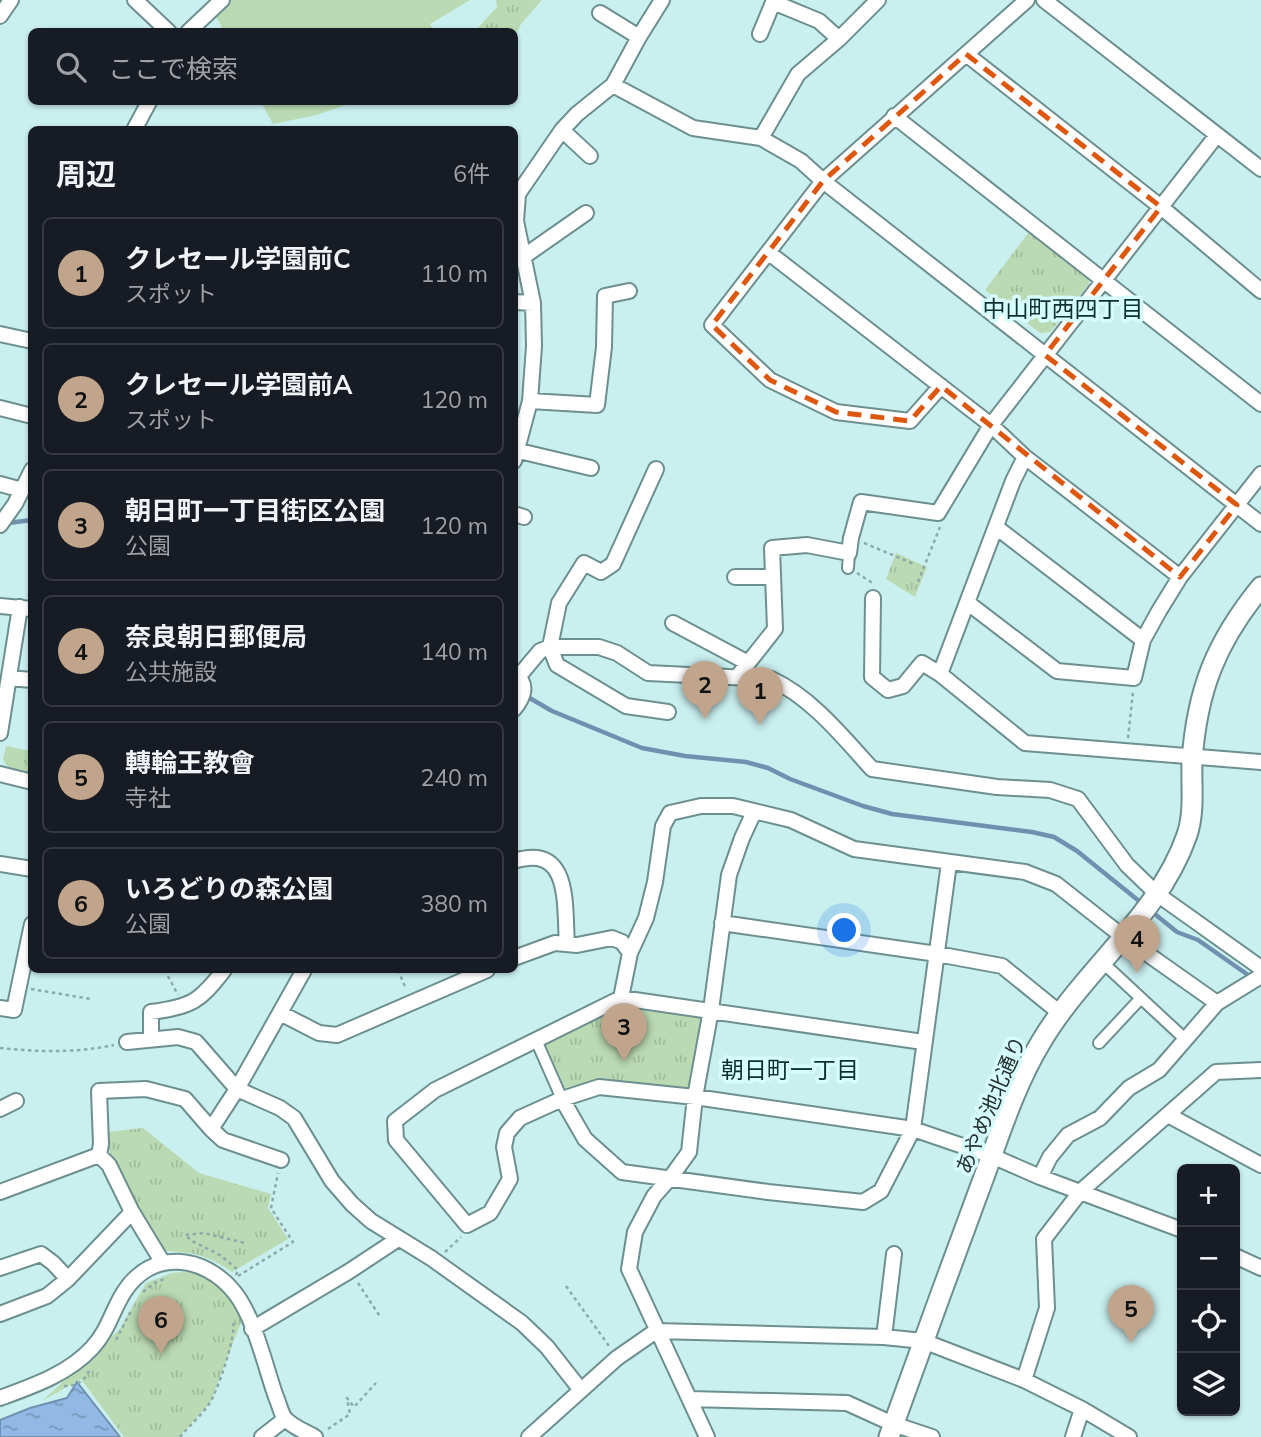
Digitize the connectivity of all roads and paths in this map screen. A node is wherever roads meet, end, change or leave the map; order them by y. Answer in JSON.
{"nodes":[{"id":1,"x":11,"y":0,"type":"edge"},
{"id":2,"x":135,"y":0,"type":"edge"},
{"id":3,"x":222,"y":0,"type":"edge"},
{"id":4,"x":662,"y":0,"type":"edge"},
{"id":5,"x":878,"y":0,"type":"edge"},
{"id":6,"x":1027,"y":0,"type":"edge"},
{"id":7,"x":1044,"y":0,"type":"edge"},
{"id":8,"x":773,"y":1,"type":"edge"},
{"id":9,"x":600,"y":13,"type":"dead end"},
{"id":10,"x":0,"y":16,"type":"edge"},
{"id":11,"x":165,"y":28,"type":"edge"},
{"id":12,"x":192,"y":28,"type":"edge"},
{"id":13,"x":760,"y":34,"type":"dead end"},
{"id":14,"x":639,"y":37,"type":"junction"},
{"id":15,"x":839,"y":39,"type":"junction"},
{"id":16,"x":966,"y":54,"type":"junction"},
{"id":17,"x":613,"y":85,"type":"junction"},
{"id":18,"x":147,"y":105,"type":"edge"},
{"id":19,"x":894,"y":116,"type":"junction"},
{"id":20,"x":136,"y":126,"type":"edge"},
{"id":21,"x":562,"y":130,"type":"junction"},
{"id":22,"x":1217,"y":135,"type":"junction"},
{"id":23,"x":761,"y":138,"type":"junction"},
{"id":24,"x":590,"y":156,"type":"dead end"},
{"id":25,"x":1261,"y":169,"type":"edge"},
{"id":26,"x":823,"y":181,"type":"junction"},
{"id":27,"x":518,"y":191,"type":"edge"},
{"id":28,"x":1161,"y":207,"type":"junction"},
{"id":29,"x":586,"y":214,"type":"dead end"},
{"id":30,"x":518,"y":231,"type":"edge"},
{"id":31,"x":769,"y":253,"type":"junction"},
{"id":32,"x":523,"y":257,"type":"junction"},
{"id":33,"x":1104,"y":280,"type":"junction"},
{"id":34,"x":629,"y":291,"type":"dead end"},
{"id":35,"x":1261,"y":291,"type":"edge"},
{"id":36,"x":518,"y":302,"type":"edge"},
{"id":37,"x":533,"y":303,"type":"junction"},
{"id":38,"x":0,"y":334,"type":"edge"},
{"id":39,"x":28,"y":340,"type":"edge"},
{"id":40,"x":1045,"y":355,"type":"junction"},
{"id":41,"x":518,"y":384,"type":"edge"},
{"id":42,"x":531,"y":384,"type":"junction"},
{"id":43,"x":941,"y":386,"type":"junction"},
{"id":44,"x":530,"y":401,"type":"junction"},
{"id":45,"x":1261,"y":404,"type":"edge"},
{"id":46,"x":0,"y":408,"type":"edge"},
{"id":47,"x":28,"y":415,"type":"edge"},
{"id":48,"x":991,"y":425,"type":"junction"},
{"id":49,"x":518,"y":452,"type":"edge"},
{"id":50,"x":518,"y":456,"type":"edge"},
{"id":51,"x":1025,"y":457,"type":"junction"},
{"id":52,"x":591,"y":468,"type":"dead end"},
{"id":53,"x":656,"y":469,"type":"dead end"},
{"id":54,"x":1261,"y":474,"type":"edge"},
{"id":55,"x":28,"y":478,"type":"edge"},
{"id":56,"x":0,"y":484,"type":"edge"},
{"id":57,"x":22,"y":490,"type":"junction"},
{"id":58,"x":946,"y":500,"type":"junction"},
{"id":59,"x":1237,"y":505,"type":"junction"},
{"id":60,"x":3,"y":521,"type":"edge"},
{"id":61,"x":1261,"y":524,"type":"edge"},
{"id":62,"x":996,"y":527,"type":"junction"},
{"id":63,"x":851,"y":538,"type":"junction"},
{"id":64,"x":848,"y":560,"type":"junction"},
{"id":65,"x":914,"y":564,"type":"dead end"},
{"id":66,"x":735,"y":577,"type":"dead end"},
{"id":67,"x":772,"y":577,"type":"junction"},
{"id":68,"x":1180,"y":577,"type":"junction"},
{"id":69,"x":918,"y":582,"type":"dead end"},
{"id":70,"x":1261,"y":587,"type":"edge"},
{"id":71,"x":873,"y":598,"type":"joint"},
{"id":72,"x":968,"y":603,"type":"junction"},
{"id":73,"x":0,"y":606,"type":"edge"},
{"id":74,"x":26,"y":608,"type":"edge"},
{"id":75,"x":673,"y":623,"type":"dead end"},
{"id":76,"x":1143,"y":640,"type":"junction"},
{"id":77,"x":550,"y":647,"type":"junction"},
{"id":78,"x":748,"y":663,"type":"junction"},
{"id":79,"x":518,"y":674,"type":"edge"},
{"id":80,"x":940,"y":674,"type":"junction"},
{"id":81,"x":518,"y":677,"type":"edge"},
{"id":82,"x":737,"y":677,"type":"junction"},
{"id":83,"x":9,"y":678,"type":"junction"},
{"id":84,"x":1134,"y":678,"type":"junction"},
{"id":85,"x":28,"y":680,"type":"edge"},
{"id":86,"x":519,"y":703,"type":"edge"},
{"id":87,"x":668,"y":712,"type":"dead end"},
{"id":88,"x":0,"y":733,"type":"edge"},
{"id":89,"x":1127,"y":752,"type":"junction"},
{"id":90,"x":1192,"y":758,"type":"junction"},
{"id":91,"x":1261,"y":762,"type":"edge"},
{"id":92,"x":0,"y":774,"type":"edge"},
{"id":93,"x":28,"y":781,"type":"edge"},
{"id":94,"x":754,"y":812,"type":"junction"},
{"id":95,"x":518,"y":859,"type":"edge"},
{"id":96,"x":948,"y":863,"type":"junction"},
{"id":97,"x":0,"y":864,"type":"edge"},
{"id":98,"x":28,"y":868,"type":"edge"},
{"id":99,"x":1157,"y":894,"type":"junction"},
{"id":100,"x":722,"y":923,"type":"junction"},
{"id":101,"x":1122,"y":936,"type":"junction"},
{"id":102,"x":28,"y":941,"type":"edge"},
{"id":103,"x":567,"y":944,"type":"junction"},
{"id":104,"x":630,"y":953,"type":"junction"},
{"id":105,"x":937,"y":954,"type":"junction"},
{"id":106,"x":518,"y":957,"type":"edge"},
{"id":107,"x":1101,"y":961,"type":"junction"},
{"id":108,"x":1261,"y":968,"type":"edge"},
{"id":109,"x":222,"y":973,"type":"edge"},
{"id":110,"x":302,"y":973,"type":"edge"},
{"id":111,"x":399,"y":973,"type":"edge"},
{"id":112,"x":480,"y":973,"type":"edge"},
{"id":113,"x":168,"y":976,"type":"dead end"},
{"id":114,"x":1261,"y":976,"type":"edge"},
{"id":115,"x":17,"y":987,"type":"junction"},
{"id":116,"x":621,"y":998,"type":"junction"},
{"id":117,"x":92,"y":999,"type":"dead end"},
{"id":118,"x":1141,"y":999,"type":"junction"},
{"id":119,"x":412,"y":1002,"type":"junction"},
{"id":120,"x":1217,"y":1003,"type":"junction"},
{"id":121,"x":183,"y":1006,"type":"junction"},
{"id":122,"x":0,"y":1008,"type":"edge"},
{"id":123,"x":711,"y":1010,"type":"junction"},
{"id":124,"x":280,"y":1013,"type":"junction"},
{"id":125,"x":1060,"y":1013,"type":"junction"},
{"id":126,"x":151,"y":1039,"type":"junction"},
{"id":127,"x":1185,"y":1039,"type":"junction"},
{"id":128,"x":536,"y":1040,"type":"junction"},
{"id":129,"x":127,"y":1042,"type":"joint"},
{"id":130,"x":923,"y":1042,"type":"junction"},
{"id":131,"x":1099,"y":1043,"type":"dead end"},
{"id":132,"x":0,"y":1048,"type":"edge"},
{"id":133,"x":1261,"y":1070,"type":"edge"},
{"id":134,"x":237,"y":1089,"type":"junction"},
{"id":135,"x":695,"y":1097,"type":"junction"},
{"id":136,"x":562,"y":1099,"type":"junction"},
{"id":137,"x":16,"y":1101,"type":"dead end"},
{"id":138,"x":0,"y":1109,"type":"edge"},
{"id":139,"x":1168,"y":1115,"type":"junction"},
{"id":140,"x":211,"y":1129,"type":"junction"},
{"id":141,"x":913,"y":1129,"type":"junction"},
{"id":142,"x":99,"y":1155,"type":"junction"},
{"id":143,"x":992,"y":1156,"type":"junction"},
{"id":144,"x":281,"y":1160,"type":"joint"},
{"id":145,"x":1261,"y":1165,"type":"edge"},
{"id":146,"x":671,"y":1177,"type":"junction"},
{"id":147,"x":1040,"y":1177,"type":"junction"},
{"id":148,"x":1081,"y":1191,"type":"junction"},
{"id":149,"x":0,"y":1192,"type":"edge"},
{"id":150,"x":132,"y":1212,"type":"junction"},
{"id":151,"x":1177,"y":1228,"type":"edge"},
{"id":152,"x":465,"y":1234,"type":"dead end"},
{"id":153,"x":398,"y":1239,"type":"junction"},
{"id":154,"x":245,"y":1243,"type":"dead end"},
{"id":155,"x":894,"y":1254,"type":"dead end"},
{"id":156,"x":440,"y":1256,"type":"dead end"},
{"id":157,"x":1240,"y":1258,"type":"edge"},
{"id":158,"x":163,"y":1263,"type":"junction"},
{"id":159,"x":0,"y":1268,"type":"edge"},
{"id":160,"x":1261,"y":1268,"type":"edge"},
{"id":161,"x":350,"y":1271,"type":"junction"},
{"id":162,"x":174,"y":1275,"type":"dead end"},
{"id":163,"x":68,"y":1279,"type":"junction"},
{"id":164,"x":566,"y":1286,"type":"dead end"},
{"id":165,"x":0,"y":1314,"type":"edge"},
{"id":166,"x":232,"y":1318,"type":"dead end"},
{"id":167,"x":381,"y":1318,"type":"dead end"},
{"id":168,"x":252,"y":1329,"type":"junction"},
{"id":169,"x":656,"y":1331,"type":"junction"},
{"id":170,"x":884,"y":1337,"type":"junction"},
{"id":171,"x":923,"y":1341,"type":"junction"},
{"id":172,"x":112,"y":1346,"type":"dead end"},
{"id":173,"x":617,"y":1358,"type":"junction"},
{"id":174,"x":90,"y":1368,"type":"dead end"},
{"id":175,"x":1024,"y":1380,"type":"junction"},
{"id":176,"x":376,"y":1383,"type":"dead end"},
{"id":177,"x":64,"y":1386,"type":"dead end"},
{"id":178,"x":580,"y":1390,"type":"junction"},
{"id":179,"x":0,"y":1398,"type":"edge"},
{"id":180,"x":690,"y":1399,"type":"junction"},
{"id":181,"x":1083,"y":1409,"type":"junction"},
{"id":182,"x":285,"y":1419,"type":"junction"},
{"id":183,"x":891,"y":1430,"type":"edge"},
{"id":184,"x":319,"y":1434,"type":"edge"},
{"id":185,"x":537,"y":1434,"type":"edge"},
{"id":186,"x":180,"y":1437,"type":"edge"},
{"id":187,"x":262,"y":1437,"type":"edge"},
{"id":188,"x":707,"y":1437,"type":"edge"},
{"id":189,"x":932,"y":1437,"type":"edge"},
{"id":190,"x":1073,"y":1437,"type":"edge"},
{"id":191,"x":1129,"y":1437,"type":"edge"}],
"edges":[{"from":1,"to":10,"type":"street"},
{"from":2,"to":11,"type":"street"},
{"from":3,"to":12,"type":"street"},
{"from":4,"to":14,"type":"street"},
{"from":5,"to":15,"type":"street"},
{"from":6,"to":16,"type":"street"},
{"from":7,"to":22,"type":"street"},
{"from":8,"to":13,"type":"street"},
{"from":8,"to":15,"type":"street"},
{"from":9,"to":14,"type":"street"},
{"from":14,"to":17,"type":"street"},
{"from":15,"to":23,"type":"street"},
{"from":16,"to":19,"type":"street"},
{"from":16,"to":28,"type":"street"},
{"from":17,"to":21,"type":"street"},
{"from":17,"to":23,"type":"street"},
{"from":18,"to":20,"type":"street"},
{"from":19,"to":26,"type":"street"},
{"from":19,"to":33,"type":"street"},
{"from":21,"to":24,"type":"street"},
{"from":21,"to":27,"type":"street"},
{"from":22,"to":25,"type":"street"},
{"from":22,"to":28,"type":"street"},
{"from":23,"to":26,"type":"street"},
{"from":26,"to":31,"type":"street"},
{"from":26,"to":40,"type":"street"},
{"from":28,"to":33,"type":"street"},
{"from":28,"to":35,"type":"street"},
{"from":29,"to":32,"type":"street"},
{"from":30,"to":32,"type":"street"},
{"from":31,"to":43,"type":"street"},
{"from":31,"to":43,"type":"street"},
{"from":32,"to":37,"type":"street"},
{"from":33,"to":40,"type":"street"},
{"from":33,"to":45,"type":"street"},
{"from":34,"to":44,"type":"street"},
{"from":36,"to":37,"type":"street"},
{"from":37,"to":42,"type":"street"},
{"from":38,"to":39,"type":"street"},
{"from":40,"to":48,"type":"street"},
{"from":40,"to":59,"type":"street"},
{"from":41,"to":42,"type":"street"},
{"from":42,"to":44,"type":"street"},
{"from":43,"to":48,"type":"street"},
{"from":44,"to":49,"type":"street"},
{"from":46,"to":47,"type":"street"},
{"from":48,"to":51,"type":"street"},
{"from":48,"to":58,"type":"street"},
{"from":50,"to":52,"type":"street"},
{"from":51,"to":62,"type":"street"},
{"from":51,"to":68,"type":"street"},
{"from":53,"to":77,"type":"street"},
{"from":54,"to":59,"type":"street"},
{"from":55,"to":57,"type":"street"},
{"from":56,"to":57,"type":"street"},
{"from":57,"to":60,"type":"street"},
{"from":58,"to":63,"type":"street"},
{"from":58,"to":69,"type":"path"},
{"from":59,"to":61,"type":"street"},
{"from":59,"to":68,"type":"street"},
{"from":62,"to":72,"type":"street"},
{"from":62,"to":76,"type":"street"},
{"from":63,"to":64,"type":"street"},
{"from":63,"to":65,"type":"path"},
{"from":64,"to":67,"type":"street"},
{"from":64,"to":71,"type":"path"},
{"from":66,"to":67,"type":"street"},
{"from":67,"to":78,"type":"street"},
{"from":68,"to":76,"type":"street"},
{"from":70,"to":90,"type":"street","name":"あやめ池北通り"},
{"from":71,"to":80,"type":"street"},
{"from":72,"to":80,"type":"street"},
{"from":72,"to":84,"type":"street"},
{"from":73,"to":74,"type":"street"},
{"from":74,"to":83,"type":"street"},
{"from":75,"to":78,"type":"street"},
{"from":76,"to":84,"type":"street"},
{"from":77,"to":79,"type":"street"},
{"from":77,"to":82,"type":"street"},
{"from":77,"to":87,"type":"street"},
{"from":78,"to":82,"type":"street"},
{"from":80,"to":89,"type":"street"},
{"from":81,"to":86,"type":"street"},
{"from":82,"to":99,"type":"street"},
{"from":83,"to":85,"type":"street"},
{"from":83,"to":88,"type":"street"},
{"from":84,"to":89,"type":"path"},
{"from":89,"to":90,"type":"street"},
{"from":90,"to":91,"type":"street"},
{"from":90,"to":99,"type":"street","name":"あやめ池北通り"},
{"from":92,"to":93,"type":"street"},
{"from":94,"to":96,"type":"street"},
{"from":94,"to":100,"type":"street"},
{"from":94,"to":104,"type":"street"},
{"from":95,"to":103,"type":"street"},
{"from":96,"to":101,"type":"street"},
{"from":96,"to":105,"type":"street"},
{"from":97,"to":98,"type":"street"},
{"from":99,"to":101,"type":"street","name":"あやめ池北通り"},
{"from":99,"to":108,"type":"street"},
{"from":100,"to":105,"type":"street"},
{"from":100,"to":123,"type":"street"},
{"from":101,"to":107,"type":"street","name":"あやめ池北通り"},
{"from":101,"to":120,"type":"street"},
{"from":102,"to":115,"type":"street"},
{"from":103,"to":104,"type":"street"},
{"from":103,"to":106,"type":"street"},
{"from":104,"to":116,"type":"street"},
{"from":105,"to":125,"type":"street"},
{"from":105,"to":130,"type":"street"},
{"from":107,"to":118,"type":"street"},
{"from":107,"to":125,"type":"street","name":"あやめ池北通り"},
{"from":109,"to":121,"type":"street"},
{"from":110,"to":124,"type":"street"},
{"from":111,"to":119,"type":"path"},
{"from":112,"to":119,"type":"street"},
{"from":113,"to":121,"type":"path"},
{"from":114,"to":120,"type":"street"},
{"from":115,"to":117,"type":"path"},
{"from":115,"to":122,"type":"street"},
{"from":116,"to":123,"type":"street"},
{"from":116,"to":128,"type":"street"},
{"from":118,"to":127,"type":"street"},
{"from":118,"to":131,"type":"street"},
{"from":119,"to":124,"type":"street"},
{"from":120,"to":127,"type":"street"},
{"from":121,"to":126,"type":"street"},
{"from":123,"to":130,"type":"street"},
{"from":123,"to":135,"type":"street"},
{"from":124,"to":134,"type":"street"},
{"from":125,"to":143,"type":"street","name":"あやめ池北通り"},
{"from":126,"to":129,"type":"street"},
{"from":126,"to":134,"type":"street"},
{"from":127,"to":147,"type":"street"},
{"from":128,"to":136,"type":"street"},
{"from":128,"to":136,"type":"street"},
{"from":129,"to":132,"type":"path"},
{"from":130,"to":141,"type":"street"},
{"from":133,"to":139,"type":"street"},
{"from":134,"to":140,"type":"street"},
{"from":134,"to":153,"type":"street"},
{"from":135,"to":136,"type":"street"},
{"from":135,"to":141,"type":"street"},
{"from":135,"to":146,"type":"street"},
{"from":136,"to":146,"type":"street"},
{"from":137,"to":138,"type":"street"},
{"from":139,"to":145,"type":"street"},
{"from":139,"to":148,"type":"street"},
{"from":140,"to":142,"type":"street"},
{"from":140,"to":144,"type":"street"},
{"from":141,"to":143,"type":"street"},
{"from":141,"to":146,"type":"street"},
{"from":142,"to":149,"type":"street"},
{"from":142,"to":150,"type":"street"},
{"from":143,"to":147,"type":"street"},
{"from":143,"to":171,"type":"street","name":"あやめ池北通り"},
{"from":144,"to":154,"type":"path"},
{"from":146,"to":169,"type":"street"},
{"from":147,"to":148,"type":"street"},
{"from":148,"to":151,"type":"street"},
{"from":148,"to":175,"type":"street"},
{"from":150,"to":158,"type":"street"},
{"from":150,"to":163,"type":"street"},
{"from":152,"to":156,"type":"path"},
{"from":153,"to":161,"type":"street"},
{"from":153,"to":178,"type":"street"},
{"from":155,"to":170,"type":"street"},
{"from":157,"to":160,"type":"street"},
{"from":158,"to":168,"type":"street"},
{"from":158,"to":179,"type":"street"},
{"from":159,"to":163,"type":"street"},
{"from":161,"to":167,"type":"path"},
{"from":161,"to":168,"type":"street"},
{"from":162,"to":172,"type":"path"},
{"from":163,"to":165,"type":"street"},
{"from":164,"to":173,"type":"path"},
{"from":166,"to":186,"type":"path"},
{"from":168,"to":182,"type":"street"},
{"from":169,"to":170,"type":"street"},
{"from":169,"to":173,"type":"street"},
{"from":169,"to":180,"type":"street"},
{"from":170,"to":171,"type":"street"},
{"from":171,"to":175,"type":"street"},
{"from":171,"to":183,"type":"street","name":"あやめ池北通り"},
{"from":173,"to":178,"type":"street"},
{"from":174,"to":177,"type":"path"},
{"from":175,"to":181,"type":"street"},
{"from":176,"to":184,"type":"path"},
{"from":178,"to":185,"type":"street"},
{"from":180,"to":183,"type":"street"},
{"from":180,"to":188,"type":"street"},
{"from":181,"to":190,"type":"street"},
{"from":181,"to":191,"type":"street"},
{"from":182,"to":184,"type":"street"},
{"from":182,"to":187,"type":"street"},
{"from":183,"to":189,"type":"street"}]}
